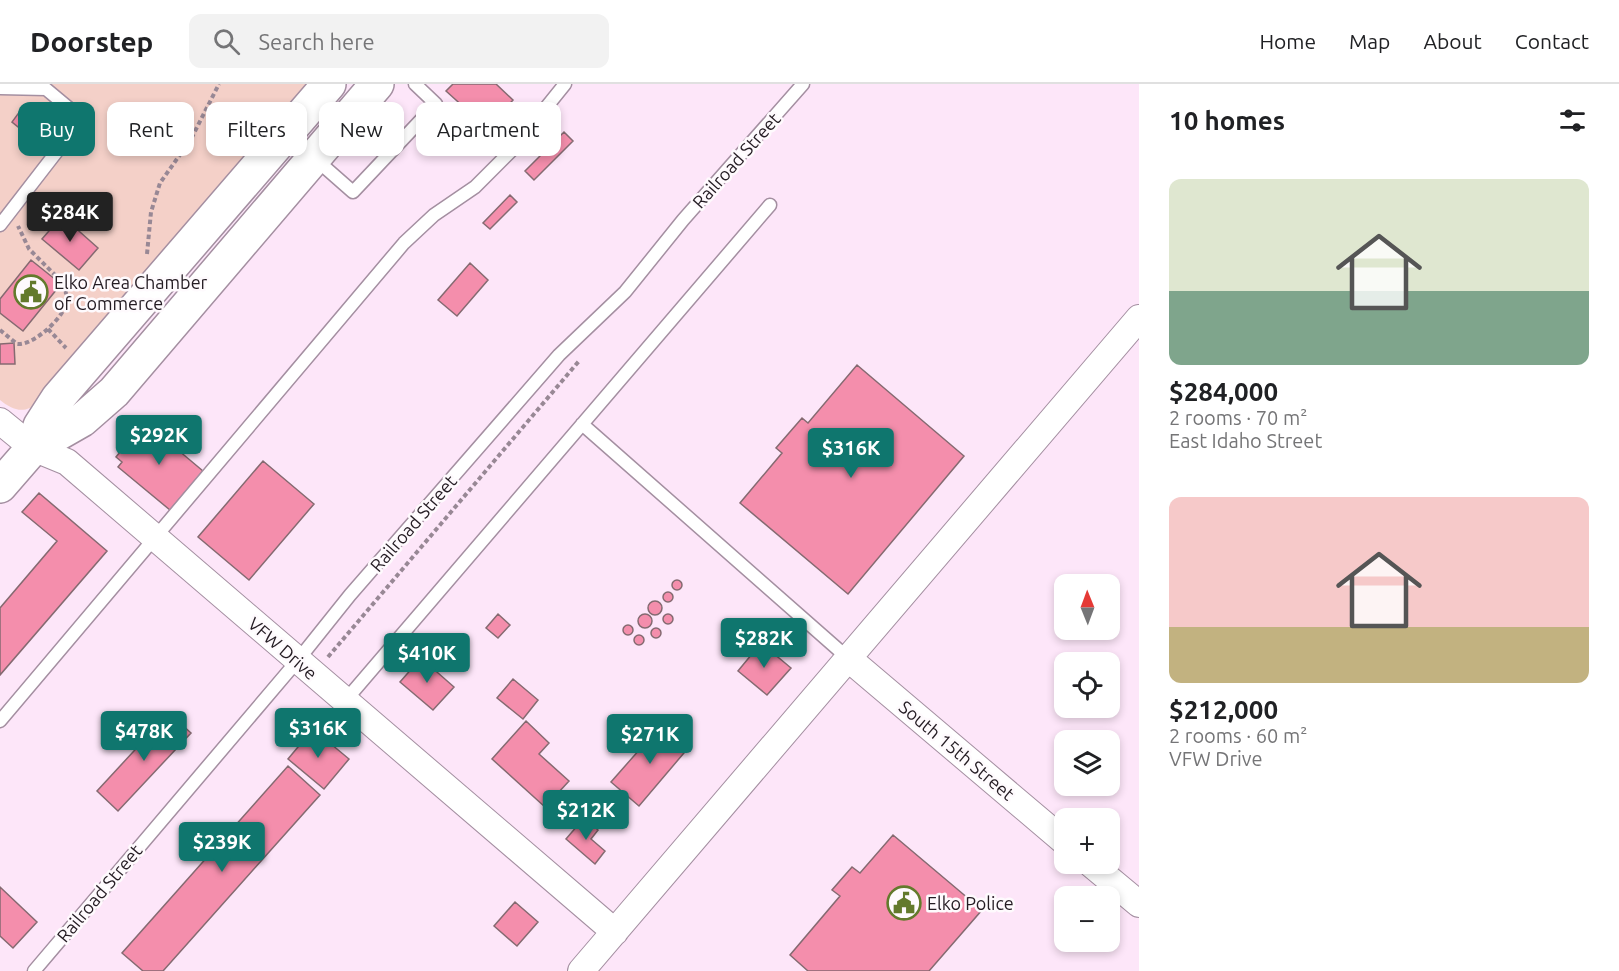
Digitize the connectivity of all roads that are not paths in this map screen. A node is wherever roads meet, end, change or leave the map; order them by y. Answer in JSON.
{"nodes":[{"id":1,"x":329,"y":84,"type":"edge"},
{"id":2,"x":377,"y":84,"type":"edge"},
{"id":3,"x":415,"y":84,"type":"edge"},
{"id":4,"x":548,"y":84,"type":"edge"},
{"id":5,"x":803,"y":84,"type":"edge"},
{"id":6,"x":0,"y":88,"type":"edge"},
{"id":7,"x":561,"y":88,"type":"edge"},
{"id":8,"x":307,"y":109,"type":"edge"},
{"id":9,"x":307,"y":151,"type":"edge"},
{"id":10,"x":266,"y":156,"type":"edge"},
{"id":11,"x":314,"y":157,"type":"junction"},
{"id":12,"x":770,"y":205,"type":"dead end"},
{"id":13,"x":4,"y":220,"type":"edge"},
{"id":14,"x":1139,"y":318,"type":"edge"},
{"id":15,"x":0,"y":421,"type":"edge"},
{"id":16,"x":582,"y":424,"type":"junction"},
{"id":17,"x":33,"y":448,"type":"junction"},
{"id":18,"x":0,"y":486,"type":"edge"},
{"id":19,"x":154,"y":537,"type":"junction"},
{"id":20,"x":849,"y":659,"type":"junction"},
{"id":21,"x":306,"y":667,"type":"junction"},
{"id":22,"x":345,"y":701,"type":"junction"},
{"id":23,"x":0,"y":721,"type":"edge"},
{"id":24,"x":1054,"y":833,"type":"edge"},
{"id":25,"x":1103,"y":874,"type":"edge"},
{"id":26,"x":1139,"y":904,"type":"edge"},
{"id":27,"x":615,"y":932,"type":"junction"},
{"id":28,"x":34,"y":971,"type":"edge"},
{"id":29,"x":581,"y":971,"type":"edge"}],
"edges":[{"from":1,"to":8,"type":"main road"},
{"from":2,"to":11,"type":"main road"},
{"from":3,"to":11,"type":"lane"},
{"from":4,"to":7,"type":"lane"},
{"from":5,"to":21,"type":"lane","name":"Railroad Street"},
{"from":6,"to":13,"type":"lane"},
{"from":7,"to":19,"type":"lane"},
{"from":9,"to":11,"type":"lane"},
{"from":10,"to":17,"type":"main road"},
{"from":11,"to":17,"type":"main road"},
{"from":12,"to":16,"type":"lane"},
{"from":14,"to":20,"type":"street"},
{"from":15,"to":17,"type":"street","name":"VFW Drive"},
{"from":16,"to":20,"type":"lane"},
{"from":16,"to":22,"type":"lane"},
{"from":17,"to":18,"type":"main road"},
{"from":17,"to":19,"type":"street","name":"VFW Drive"},
{"from":19,"to":21,"type":"street","name":"VFW Drive"},
{"from":19,"to":23,"type":"lane"},
{"from":20,"to":24,"type":"street","name":"South 15th Street"},
{"from":20,"to":27,"type":"street"},
{"from":21,"to":22,"type":"street","name":"VFW Drive"},
{"from":21,"to":28,"type":"lane","name":"Railroad Street"},
{"from":22,"to":27,"type":"street","name":"VFW Drive"},
{"from":25,"to":26,"type":"street"},
{"from":27,"to":29,"type":"street"}]}
